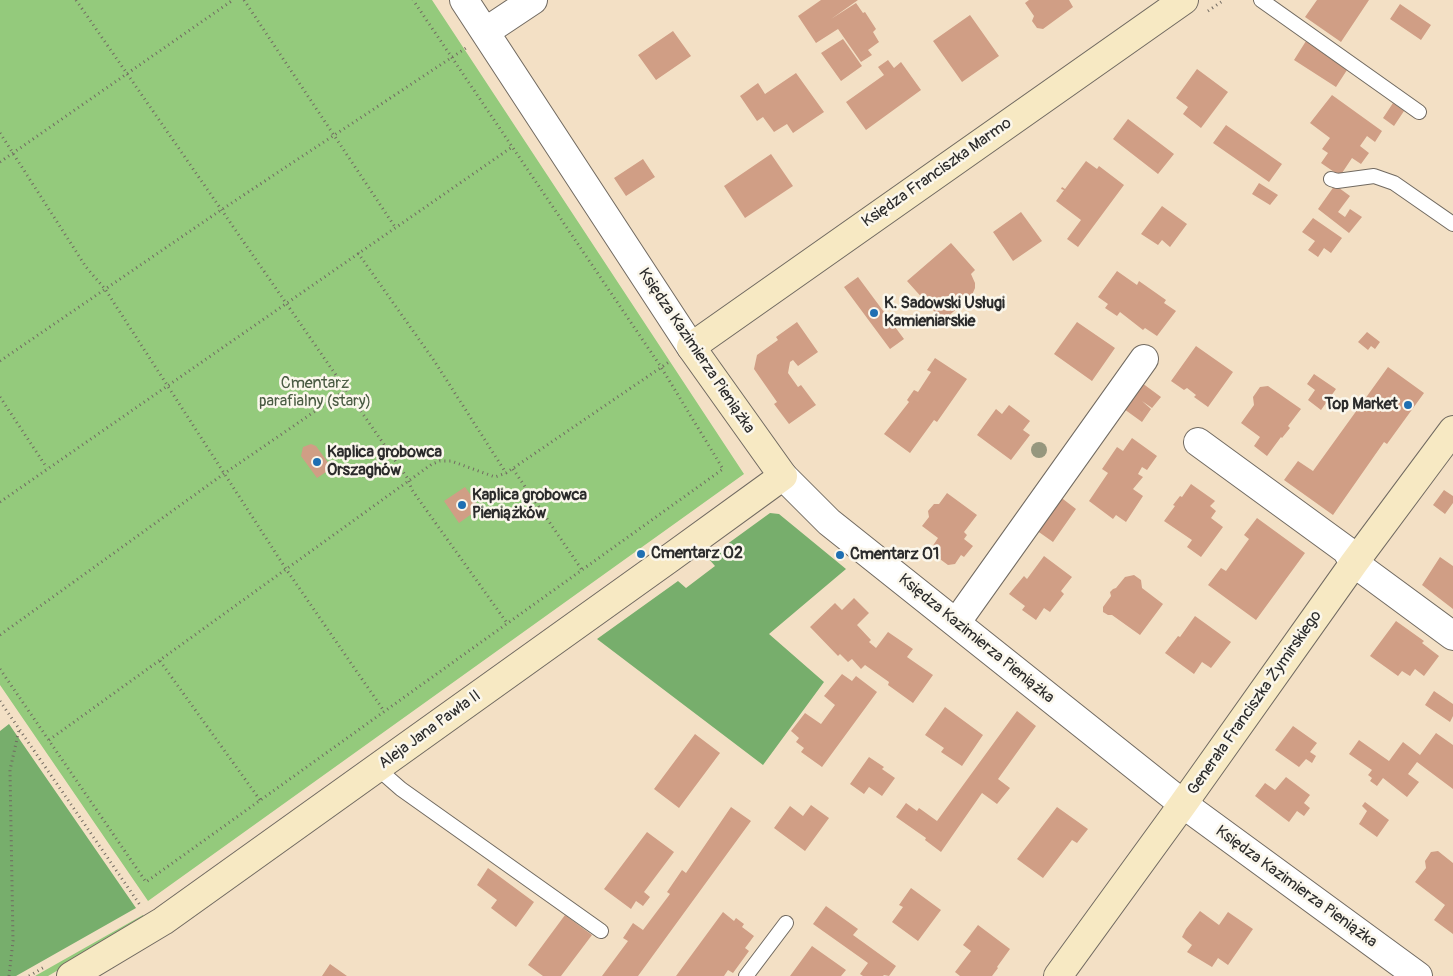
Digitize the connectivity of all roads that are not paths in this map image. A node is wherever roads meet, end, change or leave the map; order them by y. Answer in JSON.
{"nodes":[{"id":1,"x":464,"y":0,"type":"edge"},
{"id":2,"x":533,"y":0,"type":"edge"},
{"id":3,"x":1184,"y":0,"type":"edge"},
{"id":4,"x":1260,"y":0,"type":"edge"},
{"id":5,"x":478,"y":39,"type":"junction"},
{"id":6,"x":1419,"y":112,"type":"dead end"},
{"id":7,"x":1331,"y":179,"type":"dead end"},
{"id":8,"x":1453,"y":224,"type":"edge"},
{"id":9,"x":680,"y":354,"type":"junction"},
{"id":10,"x":1144,"y":359,"type":"dead end"},
{"id":11,"x":1453,"y":430,"type":"edge"},
{"id":12,"x":1198,"y":442,"type":"dead end"},
{"id":13,"x":783,"y":476,"type":"junction"},
{"id":14,"x":1354,"y":563,"type":"junction"},
{"id":15,"x":956,"y":623,"type":"junction"},
{"id":16,"x":1453,"y":636,"type":"edge"},
{"id":17,"x":377,"y":768,"type":"junction"},
{"id":18,"x":1183,"y":804,"type":"junction"},
{"id":19,"x":786,"y":923,"type":"dead end"},
{"id":20,"x":601,"y":931,"type":"dead end"},
{"id":21,"x":81,"y":974,"type":"edge"},
{"id":22,"x":746,"y":976,"type":"edge"},
{"id":23,"x":1058,"y":976,"type":"edge"},
{"id":24,"x":1418,"y":976,"type":"edge"}],
"edges":[{"from":1,"to":5,"type":"street","name":"Księdza Kazimierza Pieniążka"},
{"from":2,"to":5,"type":"street"},
{"from":3,"to":9,"type":"street","name":"Księdza Franciszka Marmo"},
{"from":4,"to":6,"type":"lane"},
{"from":5,"to":9,"type":"street","name":"Księdza Kazimierza Pieniążka"},
{"from":7,"to":8,"type":"lane"},
{"from":9,"to":13,"type":"street","name":"Księdza Kazimierza Pieniążka"},
{"from":10,"to":15,"type":"street"},
{"from":11,"to":14,"type":"street","name":"Generała Franciszka Żymirskiego"},
{"from":12,"to":14,"type":"street"},
{"from":13,"to":15,"type":"street","name":"Księdza Kazimierza Pieniążka"},
{"from":13,"to":17,"type":"street","name":"Aleja Jana Pawła II"},
{"from":14,"to":16,"type":"street"},
{"from":14,"to":18,"type":"street","name":"Generała Franciszka Żymirskiego"},
{"from":15,"to":18,"type":"street","name":"Księdza Kazimierza Pieniążka"},
{"from":17,"to":20,"type":"lane"},
{"from":17,"to":21,"type":"street","name":"Aleja Jana Pawła II"},
{"from":18,"to":23,"type":"street","name":"Generała Franciszka Żymirskiego"},
{"from":18,"to":24,"type":"street","name":"Księdza Kazimierza Pieniążka"},
{"from":19,"to":22,"type":"lane"}]}
